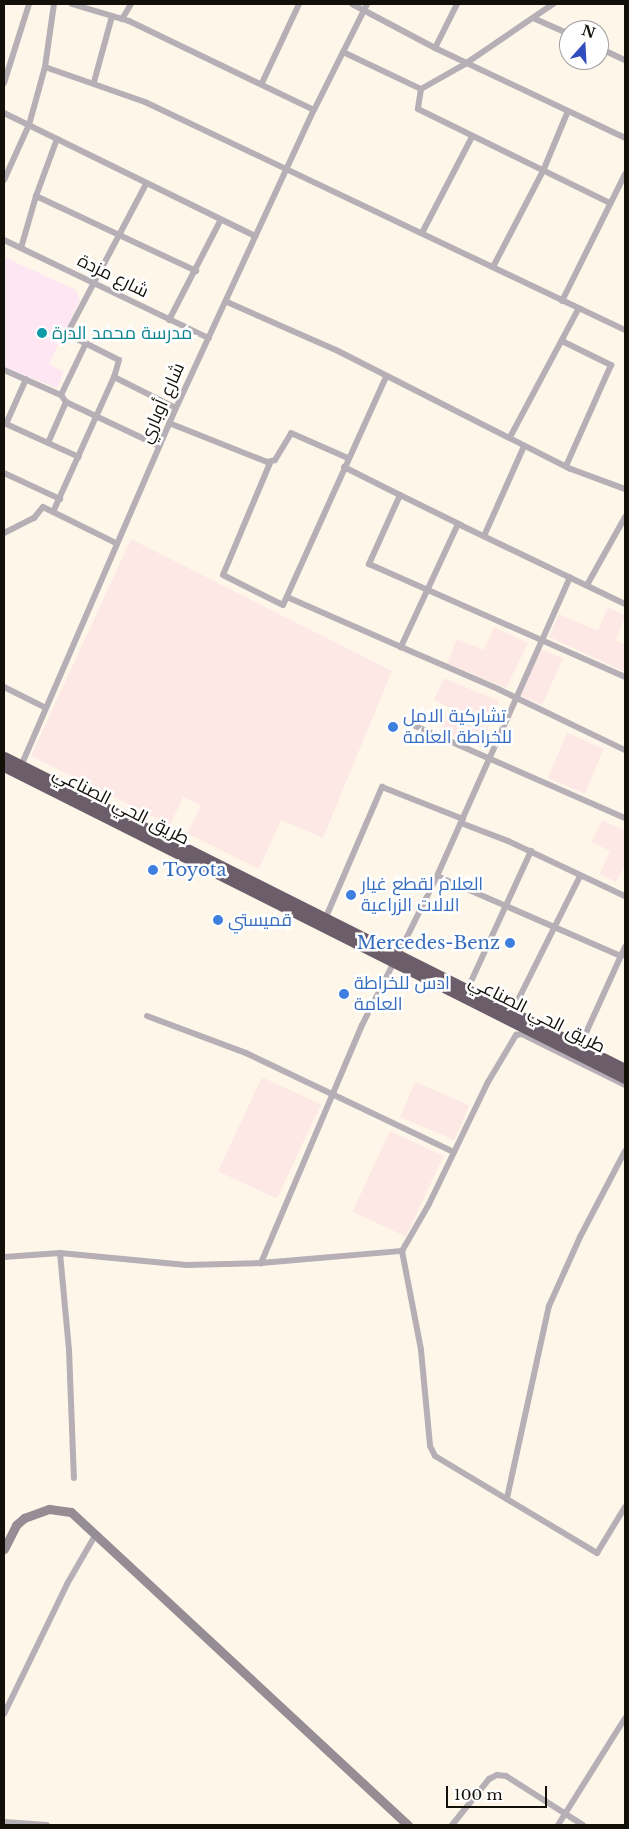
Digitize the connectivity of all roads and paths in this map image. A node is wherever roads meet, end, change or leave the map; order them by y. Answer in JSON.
{"nodes":[{"id":1,"x":30,"y":4,"type":"edge"},
{"id":2,"x":54,"y":4,"type":"edge"},
{"id":3,"x":72,"y":4,"type":"edge"},
{"id":4,"x":131,"y":4,"type":"edge"},
{"id":5,"x":299,"y":4,"type":"edge"},
{"id":6,"x":352,"y":4,"type":"edge"},
{"id":7,"x":457,"y":4,"type":"edge"},
{"id":8,"x":553,"y":4,"type":"edge"},
{"id":9,"x":366,"y":7,"type":"edge"},
{"id":10,"x":112,"y":16,"type":"junction"},
{"id":11,"x":122,"y":18,"type":"junction"},
{"id":12,"x":533,"y":18,"type":"junction"},
{"id":13,"x":559,"y":30,"type":"edge"},
{"id":14,"x":435,"y":48,"type":"junction"},
{"id":15,"x":343,"y":52,"type":"junction"},
{"id":16,"x":609,"y":53,"type":"edge"},
{"id":17,"x":625,"y":60,"type":"edge"},
{"id":18,"x":465,"y":64,"type":"junction"},
{"id":19,"x":44,"y":67,"type":"junction"},
{"id":20,"x":94,"y":82,"type":"junction"},
{"id":21,"x":4,"y":83,"type":"edge"},
{"id":22,"x":262,"y":83,"type":"junction"},
{"id":23,"x":421,"y":89,"type":"junction"},
{"id":24,"x":314,"y":110,"type":"junction"},
{"id":25,"x":568,"y":111,"type":"junction"},
{"id":26,"x":4,"y":113,"type":"edge"},
{"id":27,"x":29,"y":125,"type":"junction"},
{"id":28,"x":472,"y":137,"type":"junction"},
{"id":29,"x":625,"y":138,"type":"edge"},
{"id":30,"x":56,"y":139,"type":"junction"},
{"id":31,"x":287,"y":168,"type":"junction"},
{"id":32,"x":543,"y":171,"type":"junction"},
{"id":33,"x":625,"y":174,"type":"edge"},
{"id":34,"x":4,"y":180,"type":"edge"},
{"id":35,"x":146,"y":184,"type":"junction"},
{"id":36,"x":36,"y":196,"type":"junction"},
{"id":37,"x":610,"y":203,"type":"junction"},
{"id":38,"x":220,"y":221,"type":"junction"},
{"id":39,"x":118,"y":234,"type":"junction"},
{"id":40,"x":422,"y":234,"type":"junction"},
{"id":41,"x":255,"y":236,"type":"junction"},
{"id":42,"x":4,"y":240,"type":"edge"},
{"id":43,"x":21,"y":248,"type":"junction"},
{"id":44,"x":493,"y":267,"type":"junction"},
{"id":45,"x":196,"y":271,"type":"junction"},
{"id":46,"x":92,"y":283,"type":"junction"},
{"id":47,"x":562,"y":301,"type":"junction"},
{"id":48,"x":227,"y":302,"type":"junction"},
{"id":49,"x":580,"y":308,"type":"junction"},
{"id":50,"x":169,"y":320,"type":"junction"},
{"id":51,"x":625,"y":330,"type":"edge"},
{"id":52,"x":209,"y":338,"type":"junction"},
{"id":53,"x":562,"y":341,"type":"junction"},
{"id":54,"x":86,"y":342,"type":"junction"},
{"id":55,"x":4,"y":370,"type":"edge"},
{"id":56,"x":114,"y":377,"type":"junction"},
{"id":57,"x":386,"y":377,"type":"junction"},
{"id":58,"x":26,"y":379,"type":"junction"},
{"id":59,"x":61,"y":395,"type":"junction"},
{"id":60,"x":66,"y":402,"type":"junction"},
{"id":61,"x":176,"y":408,"type":"junction"},
{"id":62,"x":97,"y":419,"type":"junction"},
{"id":63,"x":5,"y":423,"type":"edge"},
{"id":64,"x":170,"y":423,"type":"junction"},
{"id":65,"x":510,"y":437,"type":"junction"},
{"id":66,"x":48,"y":443,"type":"junction"},
{"id":67,"x":159,"y":446,"type":"junction"},
{"id":68,"x":524,"y":446,"type":"junction"},
{"id":69,"x":79,"y":457,"type":"junction"},
{"id":70,"x":348,"y":458,"type":"junction"},
{"id":71,"x":270,"y":463,"type":"junction"},
{"id":72,"x":566,"y":466,"type":"junction"},
{"id":73,"x":344,"y":467,"type":"junction"},
{"id":74,"x":4,"y":475,"type":"edge"},
{"id":75,"x":625,"y":489,"type":"edge"},
{"id":76,"x":400,"y":495,"type":"junction"},
{"id":77,"x":60,"y":499,"type":"junction"},
{"id":78,"x":54,"y":512,"type":"junction"},
{"id":79,"x":625,"y":517,"type":"edge"},
{"id":80,"x":461,"y":525,"type":"junction"},
{"id":81,"x":4,"y":533,"type":"edge"},
{"id":82,"x":484,"y":536,"type":"junction"},
{"id":83,"x":116,"y":543,"type":"junction"},
{"id":84,"x":570,"y":577,"type":"junction"},
{"id":85,"x":587,"y":585,"type":"junction"},
{"id":86,"x":426,"y":588,"type":"junction"},
{"id":87,"x":287,"y":597,"type":"junction"},
{"id":88,"x":625,"y":604,"type":"edge"},
{"id":89,"x":540,"y":639,"type":"junction"},
{"id":90,"x":402,"y":647,"type":"junction"},
{"id":91,"x":625,"y":678,"type":"edge"},
{"id":92,"x":4,"y":687,"type":"edge"},
{"id":93,"x":516,"y":698,"type":"junction"},
{"id":94,"x":44,"y":707,"type":"junction"},
{"id":95,"x":414,"y":726,"type":"dead end"},
{"id":96,"x":625,"y":750,"type":"edge"},
{"id":97,"x":4,"y":757,"type":"edge"},
{"id":98,"x":487,"y":758,"type":"junction"},
{"id":99,"x":4,"y":766,"type":"edge"},
{"id":100,"x":21,"y":766,"type":"junction"},
{"id":101,"x":625,"y":818,"type":"edge"},
{"id":102,"x":462,"y":821,"type":"junction"},
{"id":103,"x":531,"y":851,"type":"junction"},
{"id":104,"x":437,"y":876,"type":"junction"},
{"id":105,"x":580,"y":876,"type":"junction"},
{"id":106,"x":625,"y":896,"type":"edge"},
{"id":107,"x":506,"y":906,"type":"junction"},
{"id":108,"x":326,"y":917,"type":"junction"},
{"id":109,"x":555,"y":927,"type":"junction"},
{"id":110,"x":625,"y":947,"type":"edge"},
{"id":111,"x":621,"y":956,"type":"junction"},
{"id":112,"x":396,"y":958,"type":"junction"},
{"id":113,"x":468,"y":988,"type":"junction"},
{"id":114,"x":513,"y":1010,"type":"junction"},
{"id":115,"x":147,"y":1016,"type":"dead end"},
{"id":116,"x":518,"y":1025,"type":"junction"},
{"id":117,"x":511,"y":1038,"type":"junction"},
{"id":118,"x":580,"y":1046,"type":"junction"},
{"id":119,"x":625,"y":1069,"type":"edge"},
{"id":120,"x":625,"y":1078,"type":"edge"},
{"id":121,"x":625,"y":1085,"type":"edge"},
{"id":122,"x":334,"y":1092,"type":"junction"},
{"id":123,"x":625,"y":1151,"type":"edge"},
{"id":124,"x":454,"y":1152,"type":"junction"},
{"id":125,"x":402,"y":1251,"type":"junction"},
{"id":126,"x":60,"y":1254,"type":"junction"},
{"id":127,"x":4,"y":1256,"type":"edge"},
{"id":128,"x":261,"y":1262,"type":"junction"},
{"id":129,"x":74,"y":1478,"type":"dead end"},
{"id":130,"x":507,"y":1498,"type":"junction"},
{"id":131,"x":625,"y":1507,"type":"edge"},
{"id":132,"x":96,"y":1534,"type":"junction"},
{"id":133,"x":4,"y":1549,"type":"edge"},
{"id":134,"x":4,"y":1714,"type":"edge"},
{"id":135,"x":625,"y":1718,"type":"edge"},
{"id":136,"x":565,"y":1814,"type":"junction"},
{"id":137,"x":4,"y":1822,"type":"edge"},
{"id":138,"x":47,"y":1825,"type":"edge"},
{"id":139,"x":408,"y":1825,"type":"edge"},
{"id":140,"x":452,"y":1825,"type":"edge"},
{"id":141,"x":558,"y":1825,"type":"edge"},
{"id":142,"x":583,"y":1825,"type":"edge"}],
"edges":[{"from":1,"to":21,"type":"street"},
{"from":2,"to":19,"type":"street"},
{"from":3,"to":10,"type":"street"},
{"from":4,"to":11,"type":"street"},
{"from":5,"to":22,"type":"street"},
{"from":6,"to":9,"type":"street"},
{"from":7,"to":14,"type":"street"},
{"from":8,"to":12,"type":"street"},
{"from":9,"to":14,"type":"street"},
{"from":9,"to":15,"type":"street","name":"شارع أوباري"},
{"from":10,"to":11,"type":"street"},
{"from":10,"to":20,"type":"street"},
{"from":11,"to":22,"type":"street"},
{"from":12,"to":13,"type":"street"},
{"from":12,"to":18,"type":"street"},
{"from":14,"to":18,"type":"street"},
{"from":15,"to":23,"type":"street"},
{"from":15,"to":24,"type":"street","name":"شارع أوباري"},
{"from":16,"to":17,"type":"street"},
{"from":18,"to":23,"type":"street"},
{"from":18,"to":25,"type":"street"},
{"from":19,"to":20,"type":"street"},
{"from":19,"to":27,"type":"street"},
{"from":20,"to":31,"type":"street"},
{"from":22,"to":24,"type":"street"},
{"from":23,"to":28,"type":"street"},
{"from":24,"to":31,"type":"street","name":"شارع أوباري"},
{"from":25,"to":29,"type":"street"},
{"from":25,"to":32,"type":"street"},
{"from":26,"to":27,"type":"street"},
{"from":27,"to":30,"type":"street"},
{"from":27,"to":34,"type":"street"},
{"from":28,"to":32,"type":"street"},
{"from":28,"to":40,"type":"street"},
{"from":30,"to":35,"type":"street"},
{"from":30,"to":36,"type":"street"},
{"from":31,"to":40,"type":"street"},
{"from":31,"to":41,"type":"street","name":"شارع أوباري"},
{"from":32,"to":37,"type":"street"},
{"from":32,"to":44,"type":"street"},
{"from":33,"to":37,"type":"street"},
{"from":35,"to":38,"type":"street"},
{"from":35,"to":39,"type":"street"},
{"from":36,"to":39,"type":"street"},
{"from":36,"to":43,"type":"street"},
{"from":37,"to":47,"type":"street"},
{"from":38,"to":41,"type":"street"},
{"from":38,"to":45,"type":"street"},
{"from":39,"to":45,"type":"street"},
{"from":39,"to":46,"type":"street"},
{"from":40,"to":44,"type":"street"},
{"from":41,"to":48,"type":"street","name":"شارع أوباري"},
{"from":42,"to":43,"type":"street","name":"شارع مزدة"},
{"from":43,"to":46,"type":"street","name":"شارع مزدة"},
{"from":44,"to":47,"type":"street"},
{"from":45,"to":50,"type":"street"},
{"from":46,"to":50,"type":"street","name":"شارع مزدة"},
{"from":46,"to":54,"type":"street"},
{"from":47,"to":49,"type":"street"},
{"from":48,"to":52,"type":"street","name":"شارع أوباري"},
{"from":48,"to":57,"type":"street"},
{"from":49,"to":51,"type":"street"},
{"from":49,"to":53,"type":"street"},
{"from":50,"to":52,"type":"street","name":"شارع مزدة"},
{"from":52,"to":61,"type":"street","name":"شارع أوباري"},
{"from":53,"to":65,"type":"street"},
{"from":53,"to":72,"type":"street"},
{"from":54,"to":56,"type":"street"},
{"from":54,"to":59,"type":"street"},
{"from":55,"to":58,"type":"street"},
{"from":56,"to":61,"type":"street"},
{"from":56,"to":62,"type":"street"},
{"from":57,"to":65,"type":"street"},
{"from":57,"to":70,"type":"street"},
{"from":58,"to":59,"type":"street"},
{"from":58,"to":63,"type":"street"},
{"from":59,"to":60,"type":"street"},
{"from":60,"to":62,"type":"street"},
{"from":60,"to":66,"type":"street"},
{"from":61,"to":64,"type":"street","name":"شارع أوباري"},
{"from":62,"to":67,"type":"street"},
{"from":62,"to":69,"type":"street"},
{"from":63,"to":66,"type":"street"},
{"from":64,"to":67,"type":"street","name":"شارع أوباري"},
{"from":64,"to":71,"type":"street"},
{"from":65,"to":68,"type":"street"},
{"from":66,"to":69,"type":"street"},
{"from":67,"to":83,"type":"street","name":"شارع أوباري"},
{"from":68,"to":72,"type":"street"},
{"from":68,"to":82,"type":"street"},
{"from":69,"to":77,"type":"street"},
{"from":70,"to":71,"type":"street"},
{"from":70,"to":73,"type":"street"},
{"from":71,"to":87,"type":"street"},
{"from":72,"to":75,"type":"street"},
{"from":73,"to":76,"type":"street"},
{"from":73,"to":87,"type":"street"},
{"from":74,"to":77,"type":"street"},
{"from":76,"to":80,"type":"street"},
{"from":76,"to":86,"type":"street"},
{"from":77,"to":78,"type":"street"},
{"from":78,"to":81,"type":"street"},
{"from":78,"to":83,"type":"street"},
{"from":79,"to":85,"type":"street"},
{"from":80,"to":82,"type":"street"},
{"from":80,"to":86,"type":"street"},
{"from":82,"to":84,"type":"street"},
{"from":83,"to":94,"type":"street","name":"شارع أوباري"},
{"from":84,"to":85,"type":"street"},
{"from":84,"to":89,"type":"street"},
{"from":85,"to":88,"type":"street"},
{"from":86,"to":89,"type":"street"},
{"from":86,"to":90,"type":"street"},
{"from":87,"to":90,"type":"street"},
{"from":89,"to":91,"type":"street"},
{"from":89,"to":93,"type":"street"},
{"from":90,"to":93,"type":"street"},
{"from":92,"to":94,"type":"street"},
{"from":93,"to":96,"type":"street"},
{"from":93,"to":98,"type":"street"},
{"from":94,"to":100,"type":"street","name":"شارع أوباري"},
{"from":95,"to":98,"type":"street"},
{"from":97,"to":100,"type":"highway"},
{"from":98,"to":101,"type":"street"},
{"from":98,"to":102,"type":"street"},
{"from":99,"to":112,"type":"highway","name":"طريق الحي الصناعي"},
{"from":100,"to":108,"type":"highway"},
{"from":102,"to":103,"type":"street"},
{"from":102,"to":104,"type":"street"},
{"from":102,"to":108,"type":"street"},
{"from":103,"to":105,"type":"street"},
{"from":103,"to":107,"type":"street"},
{"from":104,"to":107,"type":"street"},
{"from":104,"to":112,"type":"street"},
{"from":105,"to":106,"type":"street"},
{"from":105,"to":109,"type":"street"},
{"from":107,"to":109,"type":"street"},
{"from":107,"to":113,"type":"street"},
{"from":108,"to":112,"type":"highway"},
{"from":109,"to":111,"type":"street"},
{"from":109,"to":114,"type":"street"},
{"from":110,"to":111,"type":"street"},
{"from":111,"to":118,"type":"street"},
{"from":112,"to":113,"type":"highway"},
{"from":112,"to":116,"type":"highway","name":"طريق الحي الصناعي"},
{"from":112,"to":122,"type":"street"},
{"from":113,"to":114,"type":"highway"},
{"from":114,"to":118,"type":"highway"},
{"from":115,"to":122,"type":"street"},
{"from":116,"to":117,"type":"street"},
{"from":116,"to":120,"type":"highway","name":"طريق الحي الصناعي"},
{"from":117,"to":121,"type":"street"},
{"from":117,"to":124,"type":"street"},
{"from":118,"to":119,"type":"highway"},
{"from":122,"to":124,"type":"street"},
{"from":122,"to":128,"type":"street"},
{"from":123,"to":130,"type":"street"},
{"from":124,"to":125,"type":"street"},
{"from":125,"to":128,"type":"street"},
{"from":125,"to":130,"type":"street"},
{"from":126,"to":127,"type":"street"},
{"from":126,"to":128,"type":"street"},
{"from":126,"to":129,"type":"street"},
{"from":130,"to":131,"type":"street"},
{"from":132,"to":133,"type":"street"},
{"from":132,"to":134,"type":"street"},
{"from":132,"to":139,"type":"street"},
{"from":135,"to":136,"type":"street"},
{"from":136,"to":140,"type":"street"},
{"from":136,"to":141,"type":"street"},
{"from":136,"to":142,"type":"street"},
{"from":137,"to":138,"type":"street"}]}
